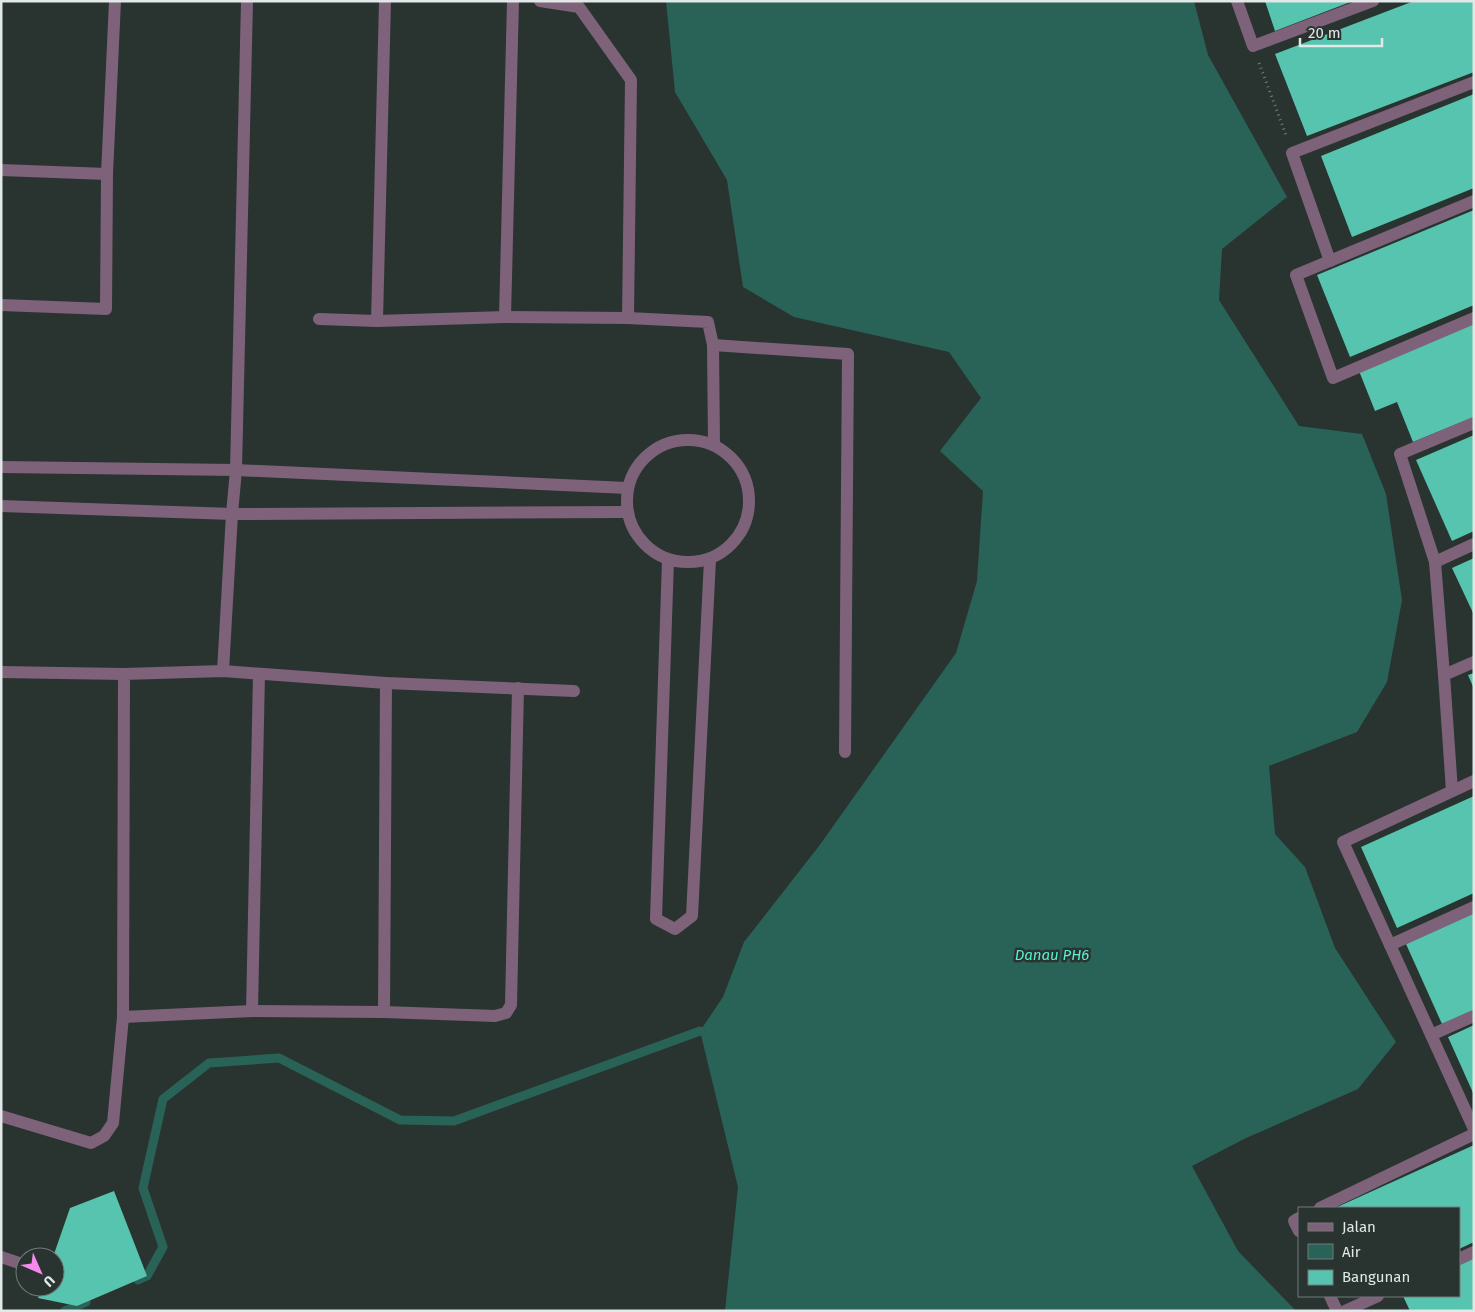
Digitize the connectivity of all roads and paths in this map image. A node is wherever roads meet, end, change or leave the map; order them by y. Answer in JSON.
{"nodes":[{"id":1,"x":115,"y":1,"type":"edge"},
{"id":2,"x":247,"y":1,"type":"edge"},
{"id":3,"x":385,"y":1,"type":"edge"},
{"id":4,"x":514,"y":1,"type":"edge"},
{"id":5,"x":540,"y":1,"type":"edge"},
{"id":6,"x":1237,"y":1,"type":"edge"},
{"id":7,"x":1373,"y":1,"type":"edge"},
{"id":8,"x":1253,"y":46,"type":"junction"},
{"id":9,"x":1474,"y":82,"type":"edge"},
{"id":10,"x":1292,"y":153,"type":"junction"},
{"id":11,"x":1,"y":170,"type":"edge"},
{"id":12,"x":107,"y":174,"type":"junction"},
{"id":13,"x":1474,"y":201,"type":"edge"},
{"id":14,"x":1330,"y":261,"type":"junction"},
{"id":15,"x":1,"y":305,"type":"edge"},
{"id":16,"x":505,"y":317,"type":"junction"},
{"id":17,"x":628,"y":318,"type":"junction"},
{"id":18,"x":1474,"y":318,"type":"edge"},
{"id":19,"x":319,"y":319,"type":"dead end"},
{"id":20,"x":376,"y":321,"type":"junction"},
{"id":21,"x":713,"y":345,"type":"junction"},
{"id":22,"x":1474,"y":423,"type":"edge"},
{"id":23,"x":714,"y":444,"type":"junction"},
{"id":24,"x":1,"y":468,"type":"edge"},
{"id":25,"x":236,"y":470,"type":"junction"},
{"id":26,"x":627,"y":488,"type":"junction"},
{"id":27,"x":1,"y":506,"type":"edge"},
{"id":28,"x":626,"y":512,"type":"junction"},
{"id":29,"x":232,"y":514,"type":"junction"},
{"id":30,"x":1474,"y":544,"type":"edge"},
{"id":31,"x":668,"y":560,"type":"junction"},
{"id":32,"x":710,"y":560,"type":"junction"},
{"id":33,"x":1435,"y":562,"type":"junction"},
{"id":34,"x":1474,"y":662,"type":"edge"},
{"id":35,"x":1,"y":672,"type":"edge"},
{"id":36,"x":223,"y":672,"type":"junction"},
{"id":37,"x":124,"y":674,"type":"junction"},
{"id":38,"x":259,"y":674,"type":"junction"},
{"id":39,"x":1444,"y":675,"type":"junction"},
{"id":40,"x":386,"y":683,"type":"junction"},
{"id":41,"x":518,"y":688,"type":"junction"},
{"id":42,"x":574,"y":691,"type":"dead end"},
{"id":43,"x":845,"y":752,"type":"dead end"},
{"id":44,"x":1474,"y":781,"type":"edge"},
{"id":45,"x":1452,"y":791,"type":"junction"},
{"id":46,"x":1474,"y":907,"type":"edge"},
{"id":47,"x":1390,"y":945,"type":"junction"},
{"id":48,"x":252,"y":1011,"type":"junction"},
{"id":49,"x":384,"y":1012,"type":"junction"},
{"id":50,"x":1474,"y":1016,"type":"edge"},
{"id":51,"x":123,"y":1017,"type":"junction"},
{"id":52,"x":1431,"y":1035,"type":"junction"},
{"id":53,"x":1,"y":1116,"type":"edge"},
{"id":54,"x":1474,"y":1129,"type":"edge"},
{"id":55,"x":1474,"y":1134,"type":"edge"},
{"id":56,"x":1322,"y":1207,"type":"edge"},
{"id":57,"x":1298,"y":1219,"type":"edge"},
{"id":58,"x":1298,"y":1229,"type":"edge"},
{"id":59,"x":1474,"y":1252,"type":"edge"},
{"id":60,"x":1,"y":1257,"type":"edge"},
{"id":61,"x":1460,"y":1259,"type":"edge"},
{"id":62,"x":15,"y":1262,"type":"edge"},
{"id":63,"x":1330,"y":1297,"type":"edge"},
{"id":64,"x":1376,"y":1297,"type":"edge"},
{"id":65,"x":1337,"y":1311,"type":"edge"},
{"id":66,"x":1345,"y":1311,"type":"edge"}],
"edges":[{"from":1,"to":12,"type":"street"},
{"from":2,"to":25,"type":"street"},
{"from":3,"to":20,"type":"street"},
{"from":4,"to":16,"type":"street"},
{"from":5,"to":17,"type":"street"},
{"from":6,"to":8,"type":"street"},
{"from":7,"to":8,"type":"street"},
{"from":8,"to":10,"type":"path"},
{"from":9,"to":10,"type":"street"},
{"from":10,"to":14,"type":"street"},
{"from":11,"to":12,"type":"street"},
{"from":12,"to":15,"type":"street"},
{"from":13,"to":14,"type":"street"},
{"from":14,"to":18,"type":"street"},
{"from":16,"to":17,"type":"street"},
{"from":16,"to":20,"type":"street"},
{"from":17,"to":21,"type":"street"},
{"from":19,"to":20,"type":"street"},
{"from":21,"to":23,"type":"street"},
{"from":21,"to":43,"type":"street"},
{"from":22,"to":33,"type":"street"},
{"from":23,"to":26,"type":"street"},
{"from":23,"to":32,"type":"street"},
{"from":24,"to":25,"type":"street"},
{"from":25,"to":26,"type":"street"},
{"from":25,"to":29,"type":"street"},
{"from":26,"to":28,"type":"street"},
{"from":27,"to":29,"type":"street"},
{"from":28,"to":29,"type":"street"},
{"from":28,"to":31,"type":"street"},
{"from":29,"to":36,"type":"street"},
{"from":30,"to":33,"type":"street"},
{"from":31,"to":32,"type":"street"},
{"from":31,"to":32,"type":"street"},
{"from":33,"to":39,"type":"street"},
{"from":34,"to":39,"type":"street"},
{"from":35,"to":37,"type":"street"},
{"from":36,"to":37,"type":"street"},
{"from":36,"to":38,"type":"street"},
{"from":37,"to":51,"type":"street"},
{"from":38,"to":40,"type":"street"},
{"from":38,"to":48,"type":"street"},
{"from":39,"to":45,"type":"street"},
{"from":40,"to":41,"type":"street"},
{"from":40,"to":49,"type":"street"},
{"from":41,"to":42,"type":"street"},
{"from":41,"to":49,"type":"street"},
{"from":44,"to":45,"type":"street"},
{"from":45,"to":47,"type":"street"},
{"from":46,"to":47,"type":"street"},
{"from":47,"to":52,"type":"street"},
{"from":48,"to":49,"type":"street"},
{"from":48,"to":51,"type":"street"},
{"from":50,"to":52,"type":"street"},
{"from":51,"to":53,"type":"street"},
{"from":52,"to":54,"type":"street"},
{"from":55,"to":56,"type":"street"},
{"from":57,"to":58,"type":"street"},
{"from":59,"to":61,"type":"street"},
{"from":60,"to":62,"type":"street"},
{"from":63,"to":65,"type":"street"},
{"from":64,"to":66,"type":"street"}]}
